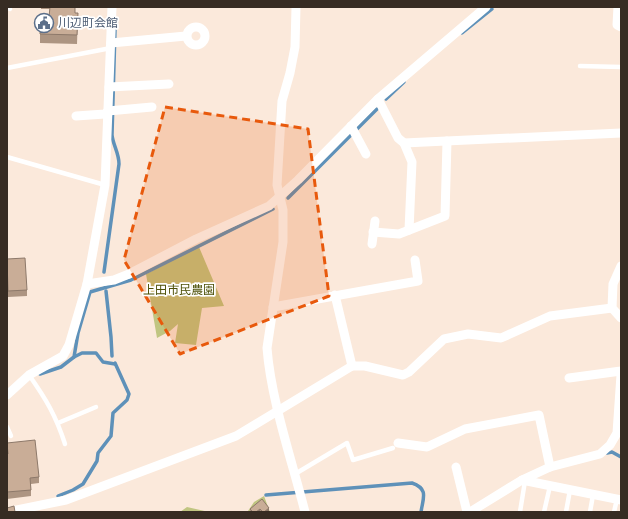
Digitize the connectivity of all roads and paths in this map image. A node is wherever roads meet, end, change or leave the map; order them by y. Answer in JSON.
{"nodes":[{"id":1,"x":112,"y":7,"type":"edge"},
{"id":2,"x":296,"y":7,"type":"edge"},
{"id":3,"x":486,"y":7,"type":"edge"},
{"id":4,"x":618,"y":7,"type":"edge"},
{"id":5,"x":621,"y":27,"type":"edge"},
{"id":6,"x":186,"y":36,"type":"dead end"},
{"id":7,"x":114,"y":44,"type":"junction"},
{"id":8,"x":580,"y":66,"type":"dead end"},
{"id":9,"x":621,"y":67,"type":"edge"},
{"id":10,"x":7,"y":68,"type":"edge"},
{"id":11,"x":169,"y":84,"type":"dead end"},
{"id":12,"x":110,"y":87,"type":"junction"},
{"id":13,"x":378,"y":99,"type":"junction"},
{"id":14,"x":152,"y":107,"type":"dead end"},
{"id":15,"x":108,"y":111,"type":"junction"},
{"id":16,"x":76,"y":116,"type":"dead end"},
{"id":17,"x":351,"y":126,"type":"junction"},
{"id":18,"x":621,"y":134,"type":"edge"},
{"id":19,"x":448,"y":141,"type":"junction"},
{"id":20,"x":404,"y":143,"type":"junction"},
{"id":21,"x":366,"y":154,"type":"dead end"},
{"id":22,"x":7,"y":157,"type":"edge"},
{"id":23,"x":106,"y":185,"type":"junction"},
{"id":24,"x":279,"y":197,"type":"junction"},
{"id":25,"x":374,"y":221,"type":"dead end"},
{"id":26,"x":410,"y":230,"type":"junction"},
{"id":27,"x":373,"y":232,"type":"junction"},
{"id":28,"x":372,"y":244,"type":"dead end"},
{"id":29,"x":415,"y":260,"type":"dead end"},
{"id":30,"x":621,"y":266,"type":"edge"},
{"id":31,"x":87,"y":284,"type":"junction"},
{"id":32,"x":335,"y":295,"type":"junction"},
{"id":33,"x":273,"y":307,"type":"junction"},
{"id":34,"x":612,"y":308,"type":"junction"},
{"id":35,"x":621,"y":318,"type":"edge"},
{"id":36,"x":352,"y":366,"type":"junction"},
{"id":37,"x":621,"y":371,"type":"edge"},
{"id":38,"x":29,"y":375,"type":"junction"},
{"id":39,"x":621,"y":375,"type":"edge"},
{"id":40,"x":569,"y":378,"type":"dead end"},
{"id":41,"x":7,"y":395,"type":"edge"},
{"id":42,"x":96,"y":407,"type":"dead end"},
{"id":43,"x":278,"y":409,"type":"junction"},
{"id":44,"x":58,"y":423,"type":"junction"},
{"id":45,"x":7,"y":427,"type":"edge"},
{"id":46,"x":10,"y":436,"type":"dead end"},
{"id":47,"x":65,"y":444,"type":"dead end"},
{"id":48,"x":396,"y":446,"type":"joint"},
{"id":49,"x":456,"y":467,"type":"dead end"},
{"id":50,"x":550,"y":467,"type":"junction"},
{"id":51,"x":295,"y":474,"type":"junction"},
{"id":52,"x":524,"y":481,"type":"junction"},
{"id":53,"x":550,"y":486,"type":"junction"},
{"id":54,"x":570,"y":490,"type":"junction"},
{"id":55,"x":593,"y":495,"type":"junction"},
{"id":56,"x":619,"y":499,"type":"edge"},
{"id":57,"x":7,"y":512,"type":"edge"},
{"id":58,"x":305,"y":512,"type":"edge"},
{"id":59,"x":468,"y":512,"type":"edge"},
{"id":60,"x":520,"y":512,"type":"edge"},
{"id":61,"x":544,"y":512,"type":"edge"},
{"id":62,"x":566,"y":512,"type":"edge"},
{"id":63,"x":590,"y":512,"type":"edge"},
{"id":64,"x":614,"y":512,"type":"edge"}],
"edges":[{"from":1,"to":7,"type":"street"},
{"from":2,"to":24,"type":"street"},
{"from":3,"to":13,"type":"street"},
{"from":4,"to":5,"type":"street"},
{"from":6,"to":7,"type":"street"},
{"from":7,"to":10,"type":"lane"},
{"from":7,"to":12,"type":"street"},
{"from":8,"to":9,"type":"lane"},
{"from":11,"to":12,"type":"street"},
{"from":12,"to":15,"type":"street"},
{"from":13,"to":17,"type":"street"},
{"from":13,"to":20,"type":"street"},
{"from":14,"to":15,"type":"street"},
{"from":15,"to":16,"type":"street"},
{"from":15,"to":23,"type":"street"},
{"from":17,"to":21,"type":"street"},
{"from":17,"to":24,"type":"street"},
{"from":18,"to":19,"type":"street"},
{"from":19,"to":20,"type":"street"},
{"from":19,"to":26,"type":"street"},
{"from":20,"to":26,"type":"street"},
{"from":22,"to":23,"type":"lane"},
{"from":23,"to":31,"type":"street"},
{"from":24,"to":31,"type":"street"},
{"from":24,"to":33,"type":"street"},
{"from":25,"to":27,"type":"street"},
{"from":26,"to":27,"type":"street"},
{"from":27,"to":28,"type":"street"},
{"from":29,"to":32,"type":"street"},
{"from":30,"to":34,"type":"street"},
{"from":31,"to":38,"type":"street"},
{"from":32,"to":33,"type":"street"},
{"from":32,"to":36,"type":"street"},
{"from":33,"to":43,"type":"street"},
{"from":34,"to":35,"type":"street"},
{"from":34,"to":36,"type":"street"},
{"from":36,"to":43,"type":"street"},
{"from":37,"to":40,"type":"street"},
{"from":38,"to":41,"type":"street"},
{"from":38,"to":44,"type":"lane"},
{"from":39,"to":50,"type":"street"},
{"from":42,"to":44,"type":"lane"},
{"from":43,"to":51,"type":"street"},
{"from":43,"to":57,"type":"street"},
{"from":44,"to":47,"type":"lane"},
{"from":45,"to":46,"type":"lane"},
{"from":48,"to":50,"type":"street"},
{"from":48,"to":51,"type":"lane"},
{"from":49,"to":59,"type":"street"},
{"from":50,"to":52,"type":"street"},
{"from":51,"to":58,"type":"street"},
{"from":52,"to":53,"type":"street"},
{"from":52,"to":59,"type":"street"},
{"from":52,"to":60,"type":"lane"},
{"from":53,"to":54,"type":"street"},
{"from":53,"to":61,"type":"lane"},
{"from":54,"to":55,"type":"street"},
{"from":54,"to":62,"type":"lane"},
{"from":55,"to":56,"type":"street"},
{"from":55,"to":63,"type":"lane"},
{"from":56,"to":64,"type":"lane"}]}
